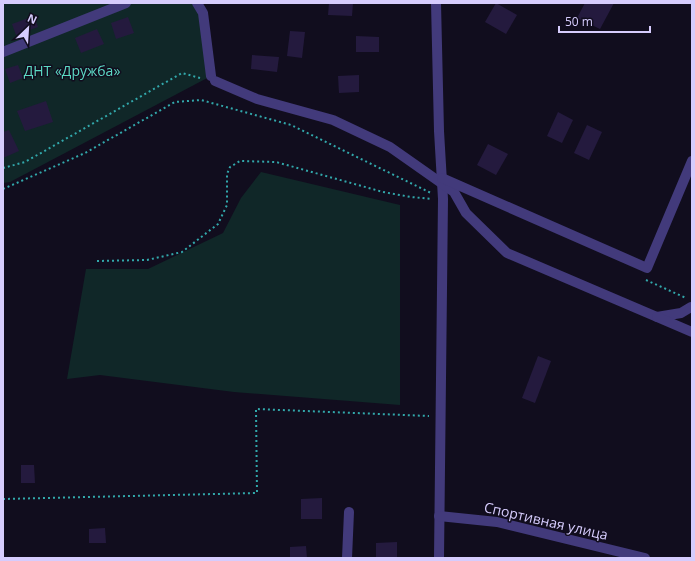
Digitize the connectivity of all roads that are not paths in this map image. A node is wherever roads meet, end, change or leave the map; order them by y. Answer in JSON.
{"nodes":[{"id":1,"x":126,"y":3,"type":"edge"},
{"id":2,"x":197,"y":3,"type":"edge"},
{"id":3,"x":436,"y":3,"type":"edge"},
{"id":4,"x":3,"y":52,"type":"edge"},
{"id":5,"x":692,"y":161,"type":"edge"},
{"id":6,"x":442,"y":182,"type":"junction"},
{"id":7,"x":691,"y":307,"type":"edge"},
{"id":8,"x":657,"y":317,"type":"junction"},
{"id":9,"x":692,"y":332,"type":"edge"},
{"id":10,"x":349,"y":512,"type":"dead end"},
{"id":11,"x":439,"y":516,"type":"junction"},
{"id":12,"x":348,"y":558,"type":"edge"},
{"id":13,"x":439,"y":558,"type":"edge"},
{"id":14,"x":645,"y":558,"type":"edge"}],
"edges":[{"from":1,"to":4,"type":"street"},
{"from":2,"to":6,"type":"street"},
{"from":3,"to":6,"type":"street"},
{"from":5,"to":6,"type":"street"},
{"from":6,"to":8,"type":"street"},
{"from":6,"to":11,"type":"street"},
{"from":7,"to":8,"type":"street"},
{"from":8,"to":9,"type":"street"},
{"from":10,"to":12,"type":"street"},
{"from":11,"to":13,"type":"street"},
{"from":11,"to":14,"type":"street","name":"Спортивная улица"}]}
